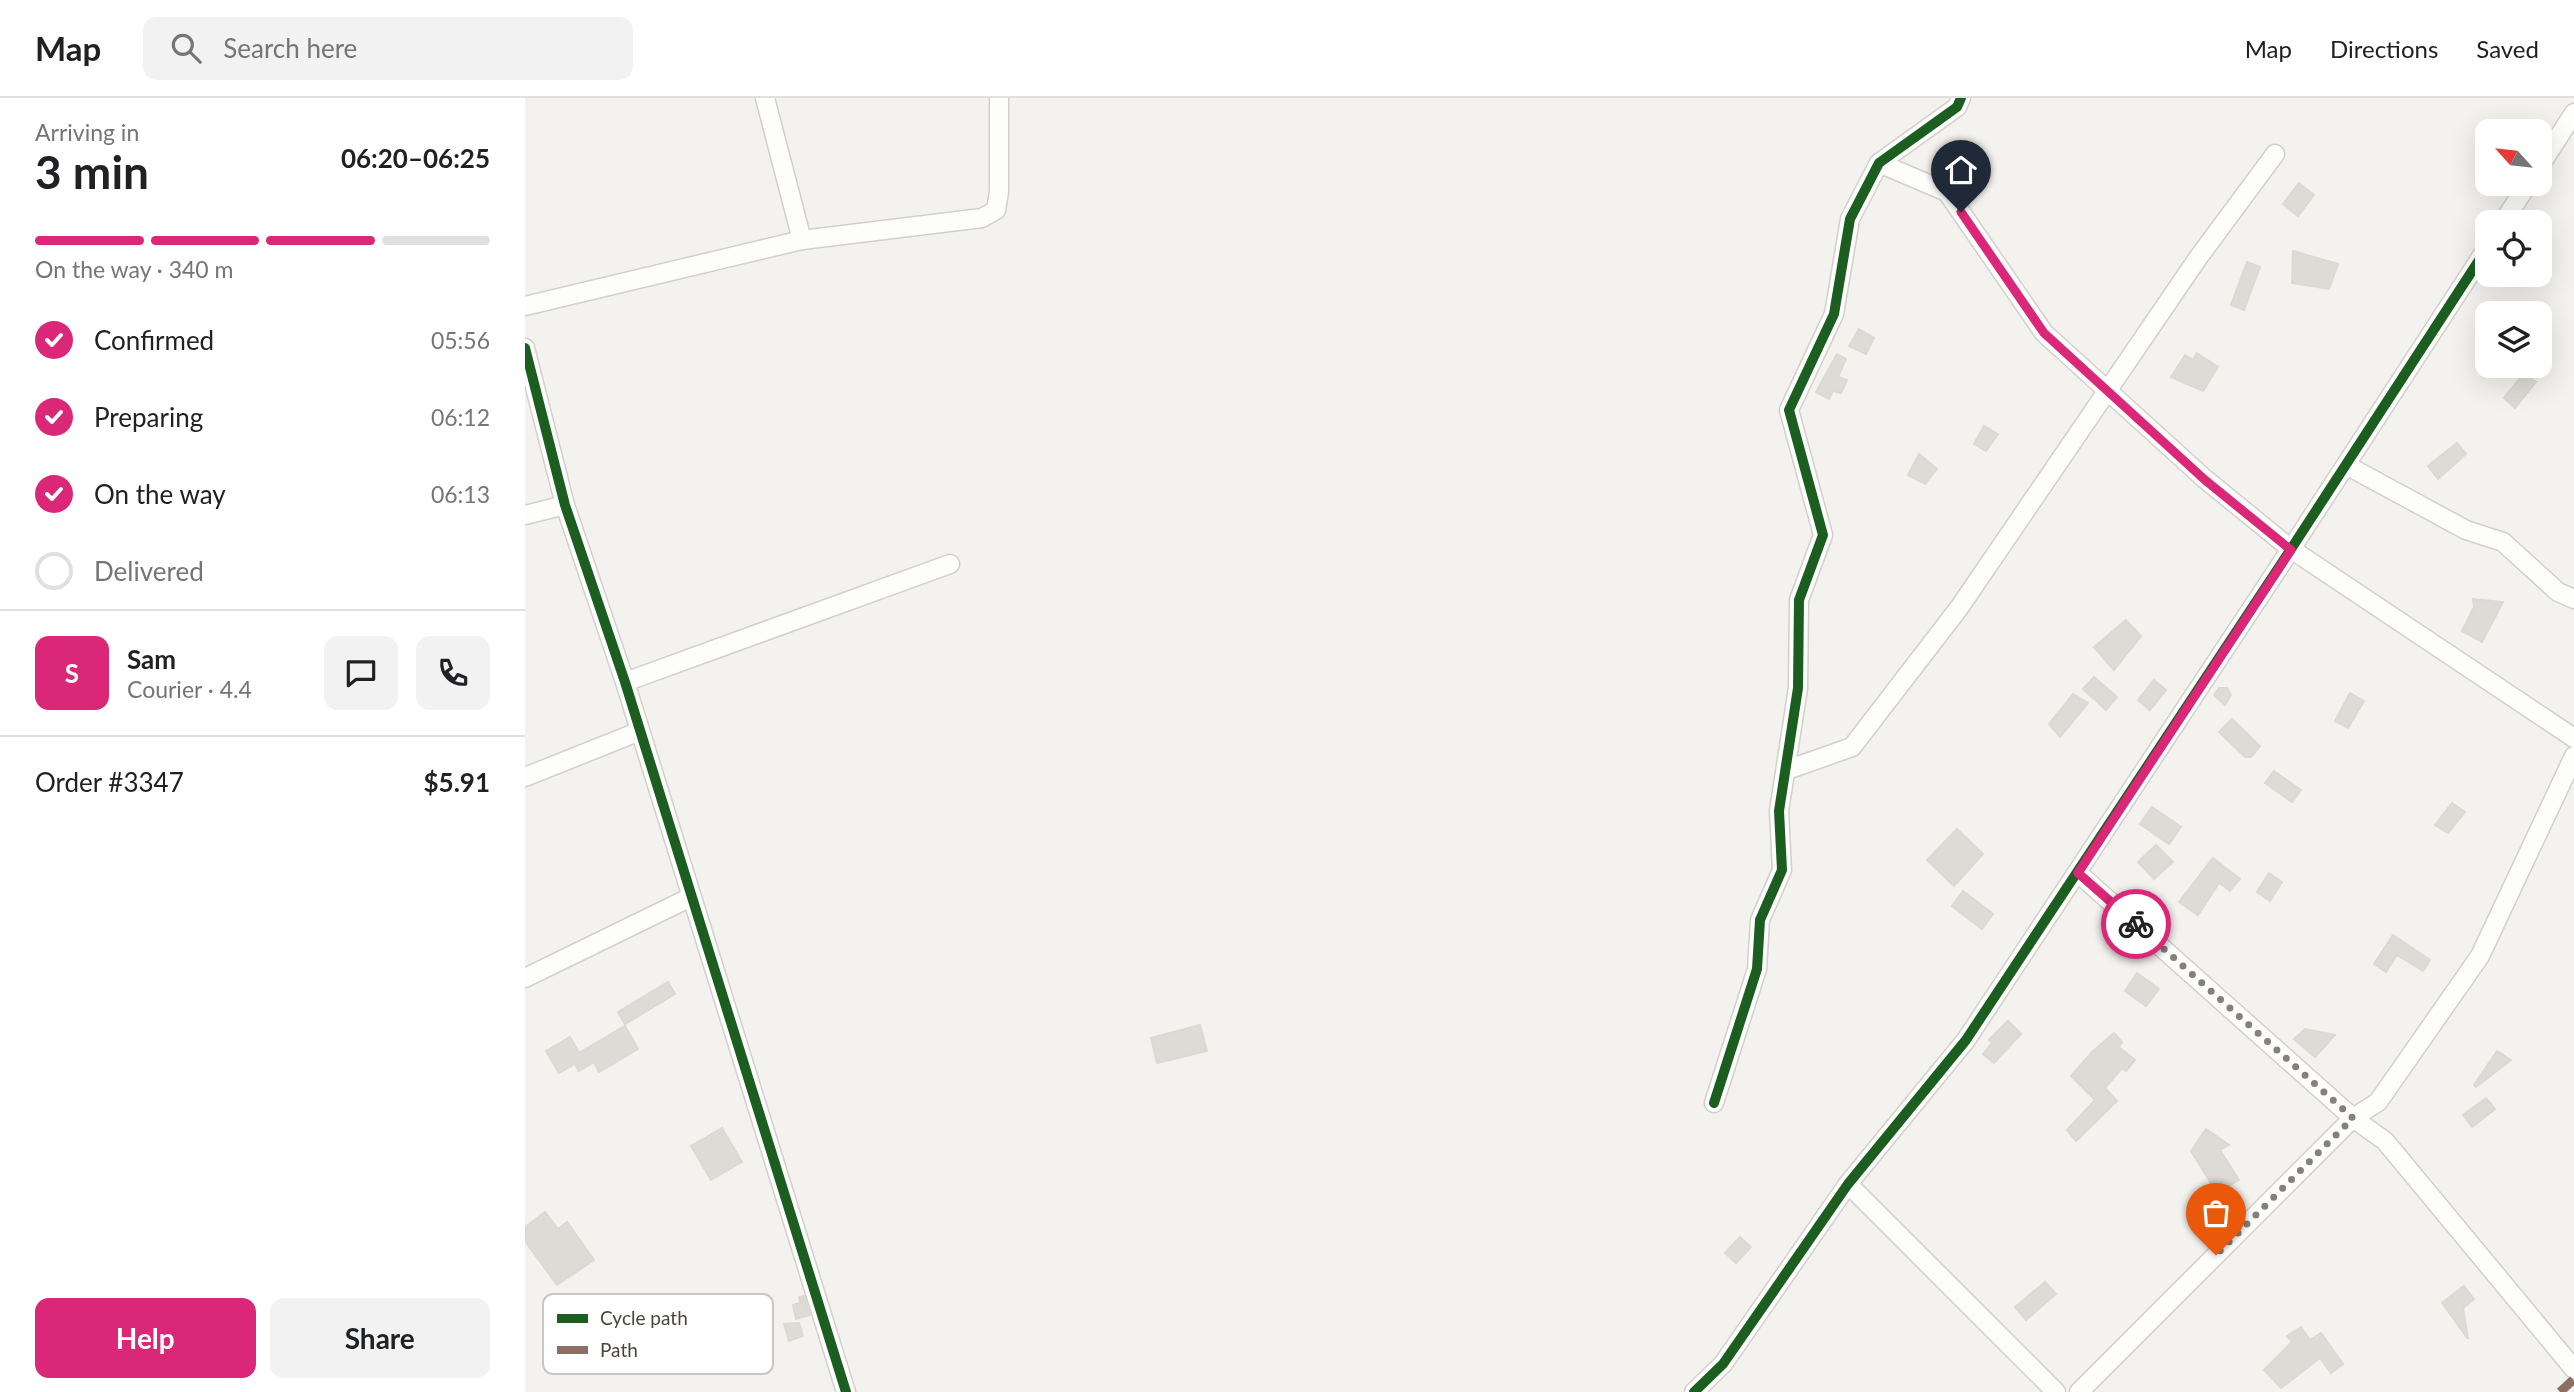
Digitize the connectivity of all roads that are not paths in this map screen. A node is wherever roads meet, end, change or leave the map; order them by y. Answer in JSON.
{"nodes":[{"id":1,"x":765,"y":98,"type":"edge"},
{"id":2,"x":999,"y":98,"type":"edge"},
{"id":3,"x":1961,"y":98,"type":"edge"},
{"id":4,"x":2574,"y":113,"type":"edge"},
{"id":5,"x":2552,"y":147,"type":"edge"},
{"id":6,"x":2275,"y":154,"type":"dead end"},
{"id":7,"x":1879,"y":163,"type":"junction"},
{"id":8,"x":802,"y":240,"type":"junction"},
{"id":9,"x":2475,"y":266,"type":"edge"},
{"id":10,"x":525,"y":306,"type":"edge"},
{"id":11,"x":525,"y":348,"type":"edge"},
{"id":12,"x":2108,"y":391,"type":"junction"},
{"id":13,"x":2346,"y":464,"type":"junction"},
{"id":14,"x":565,"y":505,"type":"junction"},
{"id":15,"x":525,"y":515,"type":"edge"},
{"id":16,"x":2291,"y":550,"type":"junction"},
{"id":17,"x":950,"y":564,"type":"dead end"},
{"id":18,"x":2574,"y":598,"type":"edge"},
{"id":19,"x":625,"y":682,"type":"junction"},
{"id":20,"x":640,"y":731,"type":"junction"},
{"id":21,"x":2574,"y":737,"type":"edge"},
{"id":22,"x":2574,"y":756,"type":"edge"},
{"id":23,"x":1787,"y":770,"type":"junction"},
{"id":24,"x":525,"y":777,"type":"edge"},
{"id":25,"x":2078,"y":873,"type":"junction"},
{"id":26,"x":691,"y":897,"type":"junction"},
{"id":27,"x":525,"y":978,"type":"edge"},
{"id":28,"x":1714,"y":1103,"type":"dead end"},
{"id":29,"x":2353,"y":1118,"type":"junction"},
{"id":30,"x":1848,"y":1185,"type":"junction"},
{"id":31,"x":2574,"y":1368,"type":"edge"},
{"id":32,"x":846,"y":1392,"type":"edge"},
{"id":33,"x":1694,"y":1392,"type":"edge"},
{"id":34,"x":2056,"y":1392,"type":"edge"},
{"id":35,"x":2079,"y":1392,"type":"edge"}],
"edges":[{"from":1,"to":8,"type":"street"},
{"from":2,"to":8,"type":"street"},
{"from":3,"to":7,"type":"street"},
{"from":4,"to":5,"type":"street"},
{"from":6,"to":12,"type":"street"},
{"from":7,"to":12,"type":"street"},
{"from":7,"to":23,"type":"street"},
{"from":8,"to":10,"type":"street"},
{"from":9,"to":13,"type":"street"},
{"from":11,"to":14,"type":"street"},
{"from":12,"to":16,"type":"street"},
{"from":12,"to":23,"type":"street"},
{"from":13,"to":16,"type":"street"},
{"from":13,"to":18,"type":"street"},
{"from":14,"to":15,"type":"street"},
{"from":14,"to":19,"type":"street"},
{"from":16,"to":21,"type":"street"},
{"from":16,"to":25,"type":"street"},
{"from":17,"to":19,"type":"street"},
{"from":19,"to":20,"type":"street"},
{"from":20,"to":24,"type":"street"},
{"from":20,"to":26,"type":"street"},
{"from":22,"to":29,"type":"street"},
{"from":23,"to":28,"type":"street"},
{"from":25,"to":29,"type":"street"},
{"from":25,"to":30,"type":"street"},
{"from":26,"to":27,"type":"street"},
{"from":26,"to":32,"type":"street"},
{"from":29,"to":31,"type":"street"},
{"from":29,"to":35,"type":"street"},
{"from":30,"to":33,"type":"street"},
{"from":30,"to":34,"type":"street"}]}
